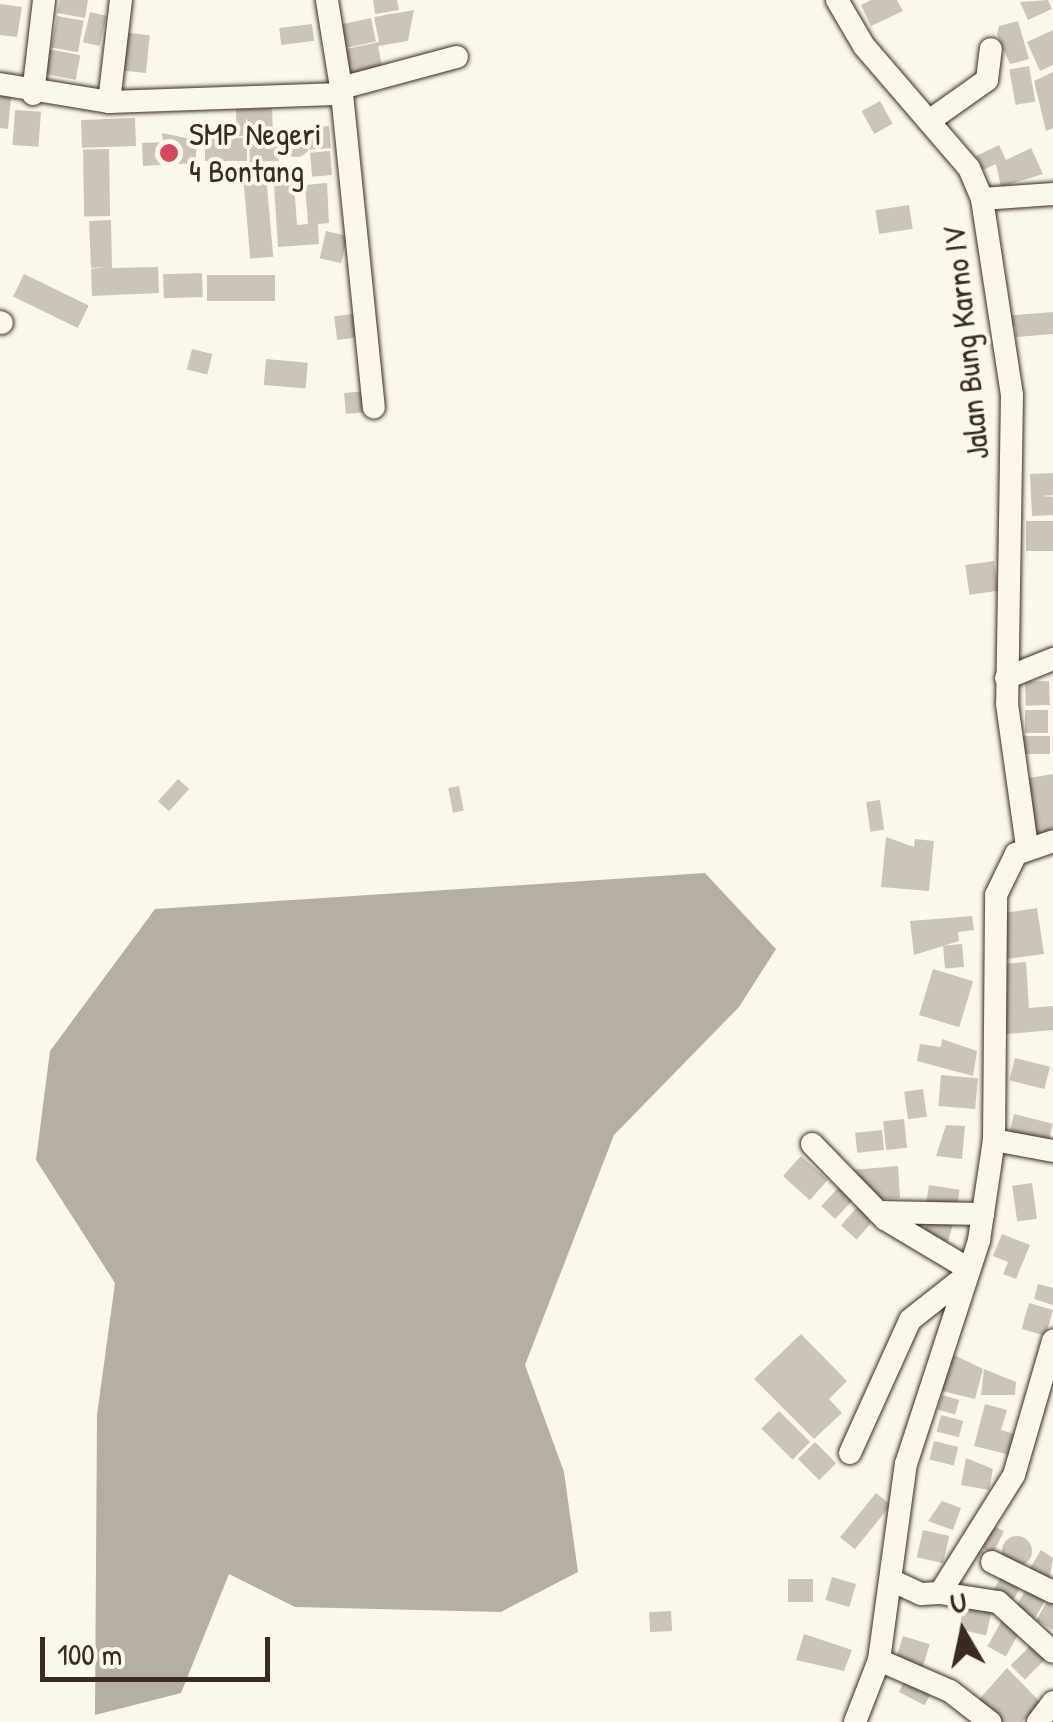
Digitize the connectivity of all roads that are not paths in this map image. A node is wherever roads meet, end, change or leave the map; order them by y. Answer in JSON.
{"nodes":[{"id":1,"x":44,"y":0,"type":"edge"},
{"id":2,"x":121,"y":0,"type":"edge"},
{"id":3,"x":328,"y":0,"type":"edge"},
{"id":4,"x":838,"y":0,"type":"edge"},
{"id":5,"x":990,"y":49,"type":"dead end"},
{"id":6,"x":458,"y":56,"type":"dead end"},
{"id":7,"x":0,"y":84,"type":"edge"},
{"id":8,"x":341,"y":91,"type":"junction"},
{"id":9,"x":33,"y":94,"type":"junction"},
{"id":10,"x":109,"y":102,"type":"junction"},
{"id":11,"x":928,"y":121,"type":"junction"},
{"id":12,"x":1053,"y":194,"type":"edge"},
{"id":13,"x":982,"y":199,"type":"junction"},
{"id":14,"x":374,"y":408,"type":"dead end"},
{"id":15,"x":1053,"y":659,"type":"edge"},
{"id":16,"x":1006,"y":678,"type":"junction"},
{"id":17,"x":1053,"y":841,"type":"edge"},
{"id":18,"x":1027,"y":847,"type":"junction"},
{"id":19,"x":994,"y":1140,"type":"junction"},
{"id":20,"x":812,"y":1144,"type":"dead end"},
{"id":21,"x":1053,"y":1151,"type":"edge"},
{"id":22,"x":878,"y":1212,"type":"junction"},
{"id":23,"x":983,"y":1214,"type":"junction"},
{"id":24,"x":968,"y":1272,"type":"junction"},
{"id":25,"x":1053,"y":1341,"type":"edge"},
{"id":26,"x":850,"y":1453,"type":"dead end"},
{"id":27,"x":992,"y":1562,"type":"dead end"},
{"id":28,"x":893,"y":1580,"type":"junction"},
{"id":29,"x":940,"y":1592,"type":"junction"},
{"id":30,"x":1053,"y":1592,"type":"edge"},
{"id":31,"x":1053,"y":1652,"type":"edge"},
{"id":32,"x":879,"y":1660,"type":"junction"},
{"id":33,"x":1053,"y":1702,"type":"edge"},
{"id":34,"x":855,"y":1722,"type":"edge"},
{"id":35,"x":990,"y":1722,"type":"edge"},
{"id":36,"x":1038,"y":1722,"type":"edge"}],
"edges":[{"from":1,"to":9,"type":"street"},
{"from":2,"to":10,"type":"street"},
{"from":3,"to":8,"type":"street"},
{"from":4,"to":11,"type":"street","name":"Jalan Bung Karno IV"},
{"from":5,"to":11,"type":"street"},
{"from":6,"to":8,"type":"street"},
{"from":7,"to":9,"type":"street"},
{"from":8,"to":10,"type":"street"},
{"from":8,"to":14,"type":"street"},
{"from":9,"to":10,"type":"street"},
{"from":11,"to":13,"type":"street","name":"Jalan Bung Karno IV"},
{"from":12,"to":13,"type":"street"},
{"from":13,"to":16,"type":"street","name":"Jalan Bung Karno IV"},
{"from":15,"to":16,"type":"street"},
{"from":16,"to":18,"type":"street","name":"Jalan Bung Karno IV"},
{"from":17,"to":18,"type":"street"},
{"from":18,"to":19,"type":"street"},
{"from":19,"to":21,"type":"street"},
{"from":19,"to":23,"type":"street"},
{"from":20,"to":22,"type":"street"},
{"from":22,"to":23,"type":"street"},
{"from":22,"to":24,"type":"street"},
{"from":23,"to":24,"type":"street"},
{"from":24,"to":26,"type":"street"},
{"from":24,"to":28,"type":"street"},
{"from":25,"to":29,"type":"street"},
{"from":27,"to":30,"type":"street"},
{"from":28,"to":29,"type":"street"},
{"from":28,"to":32,"type":"street"},
{"from":29,"to":31,"type":"street"},
{"from":32,"to":34,"type":"street"},
{"from":32,"to":35,"type":"street"},
{"from":33,"to":36,"type":"street"}]}
